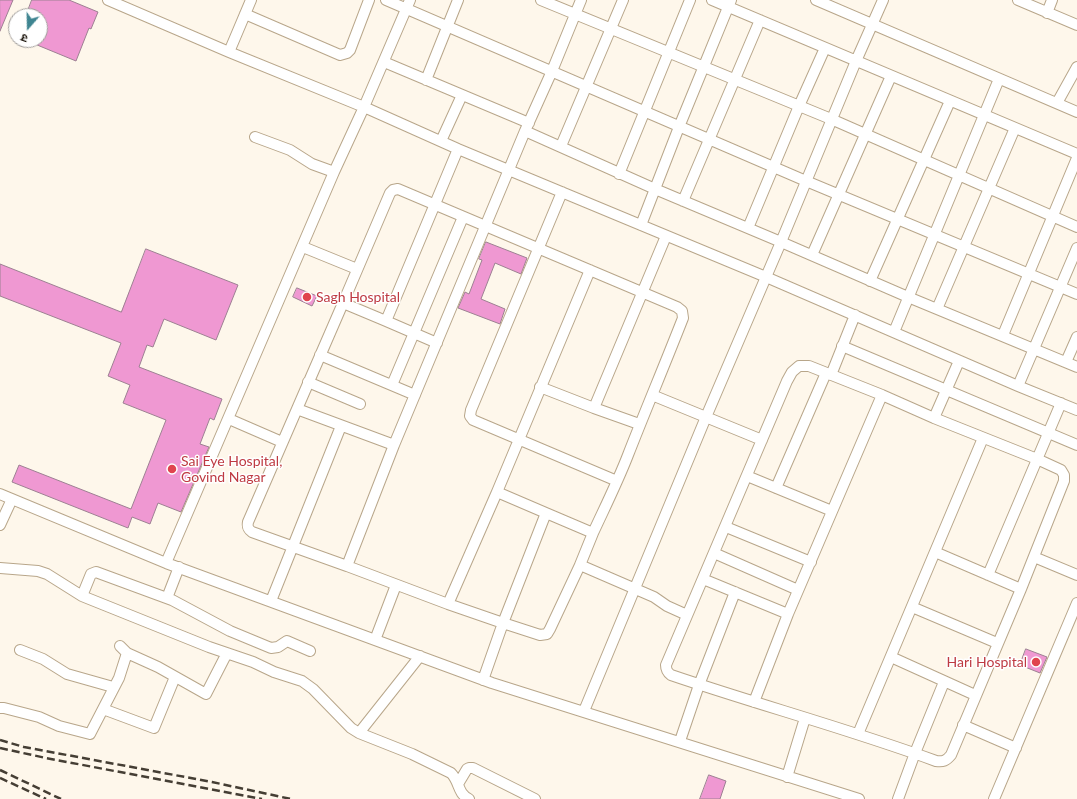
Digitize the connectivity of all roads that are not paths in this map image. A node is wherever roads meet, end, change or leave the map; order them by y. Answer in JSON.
{"nodes":[{"id":1,"x":108,"y":0,"type":"edge"},
{"id":2,"x":251,"y":0,"type":"edge"},
{"id":3,"x":369,"y":0,"type":"edge"},
{"id":4,"x":386,"y":0,"type":"edge"},
{"id":5,"x":458,"y":0,"type":"edge"},
{"id":6,"x":541,"y":0,"type":"edge"},
{"id":7,"x":581,"y":0,"type":"edge"},
{"id":8,"x":623,"y":0,"type":"edge"},
{"id":9,"x":690,"y":0,"type":"edge"},
{"id":10,"x":712,"y":0,"type":"edge"},
{"id":11,"x":816,"y":0,"type":"edge"},
{"id":12,"x":883,"y":0,"type":"edge"},
{"id":13,"x":1018,"y":0,"type":"edge"},
{"id":14,"x":1052,"y":0,"type":"edge"},
{"id":15,"x":730,"y":3,"type":"edge"},
{"id":16,"x":408,"y":4,"type":"edge"},
{"id":17,"x":1047,"y":13,"type":"junction"},
{"id":18,"x":245,"y":14,"type":"junction"},
{"id":19,"x":575,"y":14,"type":"junction"},
{"id":20,"x":760,"y":20,"type":"junction"},
{"id":21,"x":873,"y":24,"type":"junction"},
{"id":22,"x":1077,"y":25,"type":"edge"},
{"id":23,"x":447,"y":26,"type":"junction"},
{"id":24,"x":611,"y":28,"type":"junction"},
{"id":25,"x":825,"y":48,"type":"junction"},
{"id":26,"x":229,"y":52,"type":"junction"},
{"id":27,"x":669,"y":52,"type":"junction"},
{"id":28,"x":856,"y":61,"type":"junction"},
{"id":29,"x":384,"y":62,"type":"junction"},
{"id":30,"x":704,"y":67,"type":"junction"},
{"id":31,"x":1077,"y":67,"type":"edge"},
{"id":32,"x":552,"y":71,"type":"junction"},
{"id":33,"x":891,"y":76,"type":"junction"},
{"id":34,"x":999,"y":79,"type":"junction"},
{"id":35,"x":426,"y":80,"type":"junction"},
{"id":36,"x":736,"y":80,"type":"junction"},
{"id":37,"x":586,"y":86,"type":"junction"},
{"id":38,"x":462,"y":95,"type":"junction"},
{"id":39,"x":950,"y":101,"type":"junction"},
{"id":40,"x":1057,"y":103,"type":"junction"},
{"id":41,"x":798,"y":106,"type":"junction"},
{"id":42,"x":364,"y":107,"type":"junction"},
{"id":43,"x":644,"y":111,"type":"junction"},
{"id":44,"x":1077,"y":112,"type":"edge"},
{"id":45,"x":984,"y":116,"type":"junction"},
{"id":46,"x":831,"y":119,"type":"junction"},
{"id":47,"x":527,"y":127,"type":"junction"},
{"id":48,"x":679,"y":127,"type":"junction"},
{"id":49,"x":1015,"y":128,"type":"junction"},
{"id":50,"x":866,"y":135,"type":"junction"},
{"id":51,"x":255,"y":137,"type":"dead end"},
{"id":52,"x":710,"y":140,"type":"junction"},
{"id":53,"x":441,"y":142,"type":"junction"},
{"id":54,"x":561,"y":146,"type":"junction"},
{"id":55,"x":458,"y":149,"type":"junction"},
{"id":56,"x":1077,"y":154,"type":"edge"},
{"id":57,"x":1077,"y":158,"type":"edge"},
{"id":58,"x":925,"y":160,"type":"junction"},
{"id":59,"x":774,"y":167,"type":"junction"},
{"id":60,"x":510,"y":171,"type":"junction"},
{"id":61,"x":334,"y":172,"type":"junction"},
{"id":62,"x":619,"y":174,"type":"junction"},
{"id":63,"x":959,"y":175,"type":"junction"},
{"id":64,"x":806,"y":181,"type":"junction"},
{"id":65,"x":654,"y":189,"type":"junction"},
{"id":66,"x":990,"y":189,"type":"junction"},
{"id":67,"x":562,"y":192,"type":"junction"},
{"id":68,"x":838,"y":195,"type":"junction"},
{"id":69,"x":683,"y":201,"type":"junction"},
{"id":70,"x":434,"y":204,"type":"junction"},
{"id":71,"x":1052,"y":216,"type":"junction"},
{"id":72,"x":463,"y":217,"type":"junction"},
{"id":73,"x":898,"y":219,"type":"junction"},
{"id":74,"x":486,"y":226,"type":"junction"},
{"id":75,"x":641,"y":226,"type":"junction"},
{"id":76,"x":1077,"y":226,"type":"edge"},
{"id":77,"x":748,"y":228,"type":"junction"},
{"id":78,"x":934,"y":235,"type":"junction"},
{"id":79,"x":666,"y":236,"type":"junction"},
{"id":80,"x":781,"y":242,"type":"junction"},
{"id":81,"x":303,"y":247,"type":"junction"},
{"id":82,"x":963,"y":247,"type":"junction"},
{"id":83,"x":538,"y":248,"type":"junction"},
{"id":84,"x":1077,"y":248,"type":"edge"},
{"id":85,"x":812,"y":255,"type":"junction"},
{"id":86,"x":357,"y":269,"type":"junction"},
{"id":87,"x":590,"y":270,"type":"junction"},
{"id":88,"x":1027,"y":274,"type":"junction"},
{"id":89,"x":766,"y":277,"type":"junction"},
{"id":90,"x":870,"y":281,"type":"junction"},
{"id":91,"x":1060,"y":287,"type":"junction"},
{"id":92,"x":642,"y":293,"type":"junction"},
{"id":93,"x":1077,"y":294,"type":"edge"},
{"id":94,"x":908,"y":297,"type":"junction"},
{"id":95,"x":343,"y":302,"type":"junction"},
{"id":96,"x":937,"y":309,"type":"junction"},
{"id":97,"x":855,"y":315,"type":"junction"},
{"id":98,"x":386,"y":320,"type":"junction"},
{"id":99,"x":894,"y":332,"type":"junction"},
{"id":100,"x":414,"y":333,"type":"junction"},
{"id":101,"x":1003,"y":335,"type":"junction"},
{"id":102,"x":1077,"y":337,"type":"edge"},
{"id":103,"x":437,"y":343,"type":"junction"},
{"id":104,"x":842,"y":346,"type":"junction"},
{"id":105,"x":1034,"y":348,"type":"junction"},
{"id":106,"x":320,"y":354,"type":"junction"},
{"id":107,"x":959,"y":361,"type":"junction"},
{"id":108,"x":1066,"y":362,"type":"junction"},
{"id":109,"x":1077,"y":367,"type":"edge"},
{"id":110,"x":828,"y":374,"type":"junction"},
{"id":111,"x":308,"y":382,"type":"junction"},
{"id":112,"x":392,"y":385,"type":"junction"},
{"id":113,"x":1018,"y":386,"type":"junction"},
{"id":114,"x":540,"y":387,"type":"junction"},
{"id":115,"x":946,"y":390,"type":"junction"},
{"id":116,"x":415,"y":395,"type":"junction"},
{"id":117,"x":882,"y":395,"type":"junction"},
{"id":118,"x":652,"y":396,"type":"junction"},
{"id":119,"x":1061,"y":403,"type":"junction"},
{"id":120,"x":360,"y":404,"type":"dead end"},
{"id":121,"x":594,"y":408,"type":"junction"},
{"id":122,"x":297,"y":409,"type":"junction"},
{"id":123,"x":1077,"y":410,"type":"edge"},
{"id":124,"x":706,"y":417,"type":"junction"},
{"id":125,"x":934,"y":418,"type":"junction"},
{"id":126,"x":229,"y":419,"type":"junction"},
{"id":127,"x":639,"y":424,"type":"junction"},
{"id":128,"x":341,"y":426,"type":"junction"},
{"id":129,"x":1048,"y":434,"type":"junction"},
{"id":130,"x":983,"y":438,"type":"junction"},
{"id":131,"x":519,"y":440,"type":"junction"},
{"id":132,"x":762,"y":440,"type":"junction"},
{"id":133,"x":282,"y":442,"type":"junction"},
{"id":134,"x":394,"y":445,"type":"junction"},
{"id":135,"x":1077,"y":445,"type":"edge"},
{"id":136,"x":1037,"y":459,"type":"junction"},
{"id":137,"x":747,"y":476,"type":"junction"},
{"id":138,"x":616,"y":481,"type":"junction"},
{"id":139,"x":776,"y":488,"type":"junction"},
{"id":140,"x":497,"y":492,"type":"junction"},
{"id":141,"x":0,"y":494,"type":"edge"},
{"id":142,"x":12,"y":499,"type":"junction"},
{"id":143,"x":832,"y":511,"type":"junction"},
{"id":144,"x":546,"y":513,"type":"junction"},
{"id":145,"x":0,"y":524,"type":"edge"},
{"id":146,"x":726,"y":527,"type":"junction"},
{"id":147,"x":593,"y":533,"type":"junction"},
{"id":148,"x":292,"y":547,"type":"junction"},
{"id":149,"x":935,"y":552,"type":"junction"},
{"id":150,"x":714,"y":554,"type":"junction"},
{"id":151,"x":1034,"y":557,"type":"junction"},
{"id":152,"x":811,"y":562,"type":"junction"},
{"id":153,"x":166,"y":563,"type":"junction"},
{"id":154,"x":580,"y":565,"type":"junction"},
{"id":155,"x":347,"y":566,"type":"junction"},
{"id":156,"x":0,"y":568,"type":"edge"},
{"id":157,"x":179,"y":568,"type":"junction"},
{"id":158,"x":1077,"y":574,"type":"edge"},
{"id":159,"x":988,"y":575,"type":"junction"},
{"id":160,"x":703,"y":579,"type":"junction"},
{"id":161,"x":396,"y":585,"type":"junction"},
{"id":162,"x":634,"y":588,"type":"junction"},
{"id":163,"x":1021,"y":589,"type":"junction"},
{"id":164,"x":798,"y":590,"type":"junction"},
{"id":165,"x":735,"y":592,"type":"junction"},
{"id":166,"x":82,"y":596,"type":"junction"},
{"id":167,"x":167,"y":598,"type":"junction"},
{"id":168,"x":271,"y":601,"type":"junction"},
{"id":169,"x":1077,"y":603,"type":"edge"},
{"id":170,"x":448,"y":604,"type":"junction"},
{"id":171,"x":912,"y":607,"type":"junction"},
{"id":172,"x":788,"y":614,"type":"junction"},
{"id":173,"x":687,"y":615,"type":"junction"},
{"id":174,"x":503,"y":623,"type":"junction"},
{"id":175,"x":375,"y":640,"type":"junction"},
{"id":176,"x":997,"y":643,"type":"junction"},
{"id":177,"x":20,"y":650,"type":"dead end"},
{"id":178,"x":310,"y":651,"type":"dead end"},
{"id":179,"x":227,"y":652,"type":"junction"},
{"id":180,"x":420,"y":656,"type":"junction"},
{"id":181,"x":891,"y":657,"type":"junction"},
{"id":182,"x":175,"y":677,"type":"junction"},
{"id":183,"x":483,"y":680,"type":"junction"},
{"id":184,"x":944,"y":682,"type":"junction"},
{"id":185,"x":699,"y":685,"type":"junction"},
{"id":186,"x":113,"y":687,"type":"junction"},
{"id":187,"x":975,"y":696,"type":"junction"},
{"id":188,"x":754,"y":702,"type":"junction"},
{"id":189,"x":0,"y":708,"type":"edge"},
{"id":190,"x":103,"y":709,"type":"junction"},
{"id":191,"x":584,"y":711,"type":"junction"},
{"id":192,"x":805,"y":718,"type":"junction"},
{"id":193,"x":963,"y":725,"type":"junction"},
{"id":194,"x":359,"y":734,"type":"junction"},
{"id":195,"x":858,"y":734,"type":"junction"},
{"id":196,"x":680,"y":742,"type":"junction"},
{"id":197,"x":1016,"y":748,"type":"junction"},
{"id":198,"x":915,"y":753,"type":"junction"},
{"id":199,"x":787,"y":777,"type":"junction"},
{"id":200,"x":458,"y":784,"type":"junction"},
{"id":201,"x":469,"y":799,"type":"edge"},
{"id":202,"x":535,"y":799,"type":"edge"},
{"id":203,"x":859,"y":799,"type":"edge"},
{"id":204,"x":898,"y":799,"type":"edge"},
{"id":205,"x":994,"y":799,"type":"edge"}],
"edges":[{"from":1,"to":26,"type":"street"},
{"from":2,"to":18,"type":"street"},
{"from":3,"to":18,"type":"street"},
{"from":4,"to":16,"type":"street"},
{"from":5,"to":23,"type":"street"},
{"from":6,"to":19,"type":"street"},
{"from":7,"to":19,"type":"street"},
{"from":8,"to":24,"type":"street"},
{"from":9,"to":27,"type":"street"},
{"from":10,"to":15,"type":"street"},
{"from":11,"to":21,"type":"street"},
{"from":12,"to":21,"type":"street"},
{"from":13,"to":17,"type":"street"},
{"from":14,"to":17,"type":"street"},
{"from":15,"to":20,"type":"street"},
{"from":15,"to":30,"type":"street"},
{"from":16,"to":23,"type":"street"},
{"from":16,"to":29,"type":"street"},
{"from":17,"to":22,"type":"street"},
{"from":18,"to":26,"type":"street"},
{"from":19,"to":24,"type":"street"},
{"from":19,"to":32,"type":"street"},
{"from":20,"to":25,"type":"street"},
{"from":20,"to":36,"type":"street"},
{"from":21,"to":28,"type":"street"},
{"from":21,"to":34,"type":"street"},
{"from":23,"to":32,"type":"street"},
{"from":23,"to":35,"type":"street"},
{"from":24,"to":27,"type":"street"},
{"from":24,"to":37,"type":"street"},
{"from":25,"to":28,"type":"street"},
{"from":25,"to":41,"type":"street"},
{"from":26,"to":42,"type":"street"},
{"from":27,"to":30,"type":"street"},
{"from":27,"to":43,"type":"street"},
{"from":28,"to":33,"type":"street"},
{"from":28,"to":46,"type":"street"},
{"from":29,"to":35,"type":"street"},
{"from":29,"to":42,"type":"street"},
{"from":30,"to":36,"type":"street"},
{"from":30,"to":48,"type":"street"},
{"from":31,"to":40,"type":"street"},
{"from":32,"to":37,"type":"street"},
{"from":32,"to":47,"type":"street"},
{"from":33,"to":39,"type":"street"},
{"from":33,"to":50,"type":"street"},
{"from":34,"to":40,"type":"street"},
{"from":34,"to":45,"type":"street"},
{"from":35,"to":38,"type":"street"},
{"from":36,"to":41,"type":"street"},
{"from":36,"to":52,"type":"street"},
{"from":37,"to":43,"type":"street"},
{"from":37,"to":54,"type":"street"},
{"from":38,"to":47,"type":"street"},
{"from":38,"to":53,"type":"street"},
{"from":39,"to":45,"type":"street"},
{"from":39,"to":58,"type":"street"},
{"from":40,"to":44,"type":"street"},
{"from":41,"to":46,"type":"street"},
{"from":41,"to":59,"type":"street"},
{"from":42,"to":53,"type":"street"},
{"from":42,"to":61,"type":"street"},
{"from":43,"to":48,"type":"street"},
{"from":43,"to":62,"type":"street"},
{"from":45,"to":49,"type":"street"},
{"from":45,"to":63,"type":"street"},
{"from":46,"to":50,"type":"street"},
{"from":46,"to":64,"type":"street"},
{"from":47,"to":54,"type":"street"},
{"from":47,"to":60,"type":"street"},
{"from":48,"to":52,"type":"street"},
{"from":48,"to":65,"type":"street"},
{"from":49,"to":56,"type":"street"},
{"from":49,"to":66,"type":"street"},
{"from":50,"to":58,"type":"street"},
{"from":50,"to":68,"type":"street"},
{"from":51,"to":61,"type":"street"},
{"from":52,"to":59,"type":"street"},
{"from":52,"to":69,"type":"street"},
{"from":53,"to":55,"type":"street"},
{"from":54,"to":62,"type":"street"},
{"from":55,"to":60,"type":"street"},
{"from":55,"to":70,"type":"street"},
{"from":57,"to":71,"type":"street"},
{"from":58,"to":63,"type":"street"},
{"from":58,"to":73,"type":"street"},
{"from":59,"to":64,"type":"street"},
{"from":59,"to":77,"type":"street"},
{"from":60,"to":67,"type":"street"},
{"from":60,"to":74,"type":"street"},
{"from":61,"to":81,"type":"street"},
{"from":62,"to":65,"type":"street"},
{"from":63,"to":66,"type":"street"},
{"from":63,"to":78,"type":"street"},
{"from":64,"to":68,"type":"street"},
{"from":64,"to":80,"type":"street"},
{"from":65,"to":69,"type":"street"},
{"from":65,"to":75,"type":"street"},
{"from":66,"to":71,"type":"street"},
{"from":66,"to":82,"type":"street"},
{"from":67,"to":75,"type":"street"},
{"from":67,"to":83,"type":"street"},
{"from":68,"to":73,"type":"street"},
{"from":68,"to":85,"type":"street"},
{"from":69,"to":77,"type":"street"},
{"from":70,"to":72,"type":"street"},
{"from":70,"to":86,"type":"street"},
{"from":70,"to":98,"type":"street"},
{"from":71,"to":76,"type":"street"},
{"from":71,"to":88,"type":"street"},
{"from":72,"to":74,"type":"street"},
{"from":72,"to":100,"type":"street"},
{"from":73,"to":78,"type":"street"},
{"from":73,"to":90,"type":"street"},
{"from":74,"to":83,"type":"street"},
{"from":74,"to":103,"type":"street"},
{"from":75,"to":79,"type":"street"},
{"from":77,"to":80,"type":"street"},
{"from":78,"to":82,"type":"street"},
{"from":78,"to":94,"type":"street"},
{"from":79,"to":89,"type":"street"},
{"from":79,"to":92,"type":"street"},
{"from":80,"to":85,"type":"street"},
{"from":80,"to":89,"type":"street"},
{"from":81,"to":86,"type":"street"},
{"from":81,"to":126,"type":"street"},
{"from":82,"to":88,"type":"street"},
{"from":82,"to":96,"type":"street"},
{"from":83,"to":87,"type":"street"},
{"from":83,"to":131,"type":"street"},
{"from":84,"to":91,"type":"street"},
{"from":85,"to":90,"type":"street"},
{"from":86,"to":95,"type":"street"},
{"from":87,"to":92,"type":"street"},
{"from":87,"to":114,"type":"street"},
{"from":88,"to":91,"type":"street"},
{"from":88,"to":101,"type":"street"},
{"from":89,"to":97,"type":"street"},
{"from":89,"to":124,"type":"street"},
{"from":90,"to":94,"type":"street"},
{"from":91,"to":93,"type":"street"},
{"from":91,"to":105,"type":"street"},
{"from":92,"to":118,"type":"street"},
{"from":92,"to":121,"type":"street"},
{"from":94,"to":96,"type":"street"},
{"from":94,"to":99,"type":"street"},
{"from":95,"to":98,"type":"street"},
{"from":95,"to":106,"type":"street"},
{"from":96,"to":101,"type":"street"},
{"from":97,"to":99,"type":"street"},
{"from":97,"to":104,"type":"street"},
{"from":98,"to":100,"type":"street"},
{"from":99,"to":107,"type":"street"},
{"from":100,"to":103,"type":"street"},
{"from":100,"to":112,"type":"street"},
{"from":101,"to":105,"type":"street"},
{"from":102,"to":108,"type":"street"},
{"from":103,"to":116,"type":"street"},
{"from":104,"to":110,"type":"street"},
{"from":104,"to":115,"type":"street"},
{"from":105,"to":108,"type":"street"},
{"from":105,"to":113,"type":"street"},
{"from":106,"to":111,"type":"street"},
{"from":106,"to":112,"type":"street"},
{"from":107,"to":113,"type":"street"},
{"from":107,"to":115,"type":"street"},
{"from":108,"to":109,"type":"street"},
{"from":110,"to":117,"type":"street"},
{"from":110,"to":132,"type":"street"},
{"from":110,"to":139,"type":"street"},
{"from":111,"to":120,"type":"street"},
{"from":111,"to":122,"type":"street"},
{"from":112,"to":116,"type":"street"},
{"from":113,"to":119,"type":"street"},
{"from":114,"to":121,"type":"street"},
{"from":114,"to":131,"type":"street"},
{"from":115,"to":125,"type":"street"},
{"from":115,"to":129,"type":"street"},
{"from":116,"to":134,"type":"street"},
{"from":117,"to":125,"type":"street"},
{"from":117,"to":143,"type":"street"},
{"from":118,"to":124,"type":"street"},
{"from":118,"to":127,"type":"street"},
{"from":119,"to":123,"type":"street"},
{"from":119,"to":129,"type":"street"},
{"from":121,"to":127,"type":"street"},
{"from":122,"to":128,"type":"street"},
{"from":122,"to":133,"type":"street"},
{"from":124,"to":132,"type":"street"},
{"from":124,"to":162,"type":"street"},
{"from":125,"to":130,"type":"street"},
{"from":126,"to":133,"type":"street"},
{"from":126,"to":153,"type":"street"},
{"from":127,"to":138,"type":"street"},
{"from":128,"to":134,"type":"street"},
{"from":128,"to":148,"type":"street"},
{"from":129,"to":135,"type":"street"},
{"from":129,"to":136,"type":"street"},
{"from":130,"to":136,"type":"street"},
{"from":130,"to":149,"type":"street"},
{"from":131,"to":138,"type":"street"},
{"from":131,"to":140,"type":"street"},
{"from":132,"to":137,"type":"street"},
{"from":133,"to":148,"type":"street"},
{"from":134,"to":155,"type":"street"},
{"from":136,"to":151,"type":"street"},
{"from":136,"to":159,"type":"street"},
{"from":137,"to":139,"type":"street"},
{"from":137,"to":146,"type":"street"},
{"from":138,"to":147,"type":"street"},
{"from":139,"to":143,"type":"street"},
{"from":140,"to":144,"type":"street"},
{"from":140,"to":170,"type":"street"},
{"from":141,"to":142,"type":"street"},
{"from":142,"to":145,"type":"street"},
{"from":142,"to":153,"type":"street"},
{"from":143,"to":152,"type":"street"},
{"from":144,"to":147,"type":"street"},
{"from":144,"to":174,"type":"street"},
{"from":146,"to":150,"type":"street"},
{"from":146,"to":152,"type":"street"},
{"from":147,"to":154,"type":"street"},
{"from":148,"to":155,"type":"street"},
{"from":148,"to":168,"type":"street"},
{"from":149,"to":159,"type":"street"},
{"from":149,"to":171,"type":"street"},
{"from":150,"to":160,"type":"street"},
{"from":150,"to":164,"type":"street"},
{"from":151,"to":158,"type":"street"},
{"from":151,"to":163,"type":"street"},
{"from":152,"to":164,"type":"street"},
{"from":153,"to":157,"type":"street"},
{"from":154,"to":162,"type":"street"},
{"from":154,"to":174,"type":"street"},
{"from":155,"to":161,"type":"street"},
{"from":156,"to":166,"type":"street"},
{"from":157,"to":167,"type":"street"},
{"from":157,"to":168,"type":"street"},
{"from":159,"to":163,"type":"street"},
{"from":160,"to":165,"type":"street"},
{"from":160,"to":173,"type":"street"},
{"from":161,"to":170,"type":"street"},
{"from":161,"to":175,"type":"street"},
{"from":162,"to":173,"type":"street"},
{"from":162,"to":191,"type":"street"},
{"from":163,"to":176,"type":"street"},
{"from":164,"to":172,"type":"street"},
{"from":165,"to":172,"type":"street"},
{"from":165,"to":185,"type":"street"},
{"from":166,"to":167,"type":"street"},
{"from":166,"to":179,"type":"street"},
{"from":167,"to":178,"type":"street"},
{"from":168,"to":175,"type":"street"},
{"from":169,"to":197,"type":"street"},
{"from":170,"to":174,"type":"street"},
{"from":171,"to":176,"type":"street"},
{"from":171,"to":181,"type":"street"},
{"from":172,"to":188,"type":"street"},
{"from":173,"to":185,"type":"street"},
{"from":174,"to":183,"type":"street"},
{"from":175,"to":180,"type":"street"},
{"from":176,"to":187,"type":"street"},
{"from":177,"to":186,"type":"street"},
{"from":179,"to":182,"type":"street"},
{"from":179,"to":194,"type":"street"},
{"from":180,"to":183,"type":"street"},
{"from":180,"to":194,"type":"street"},
{"from":181,"to":184,"type":"street"},
{"from":181,"to":195,"type":"street"},
{"from":182,"to":186,"type":"street"},
{"from":182,"to":190,"type":"street"},
{"from":183,"to":191,"type":"street"},
{"from":184,"to":187,"type":"street"},
{"from":184,"to":198,"type":"street"},
{"from":185,"to":188,"type":"street"},
{"from":185,"to":196,"type":"street"},
{"from":186,"to":190,"type":"street"},
{"from":187,"to":193,"type":"street"},
{"from":188,"to":192,"type":"street"},
{"from":189,"to":190,"type":"street"},
{"from":191,"to":196,"type":"street"},
{"from":192,"to":195,"type":"street"},
{"from":192,"to":199,"type":"street"},
{"from":193,"to":197,"type":"street"},
{"from":193,"to":198,"type":"street"},
{"from":194,"to":200,"type":"street"},
{"from":195,"to":198,"type":"street"},
{"from":196,"to":199,"type":"street"},
{"from":197,"to":205,"type":"street"},
{"from":198,"to":204,"type":"street"},
{"from":199,"to":203,"type":"street"},
{"from":200,"to":201,"type":"street"},
{"from":200,"to":202,"type":"street"}]}
